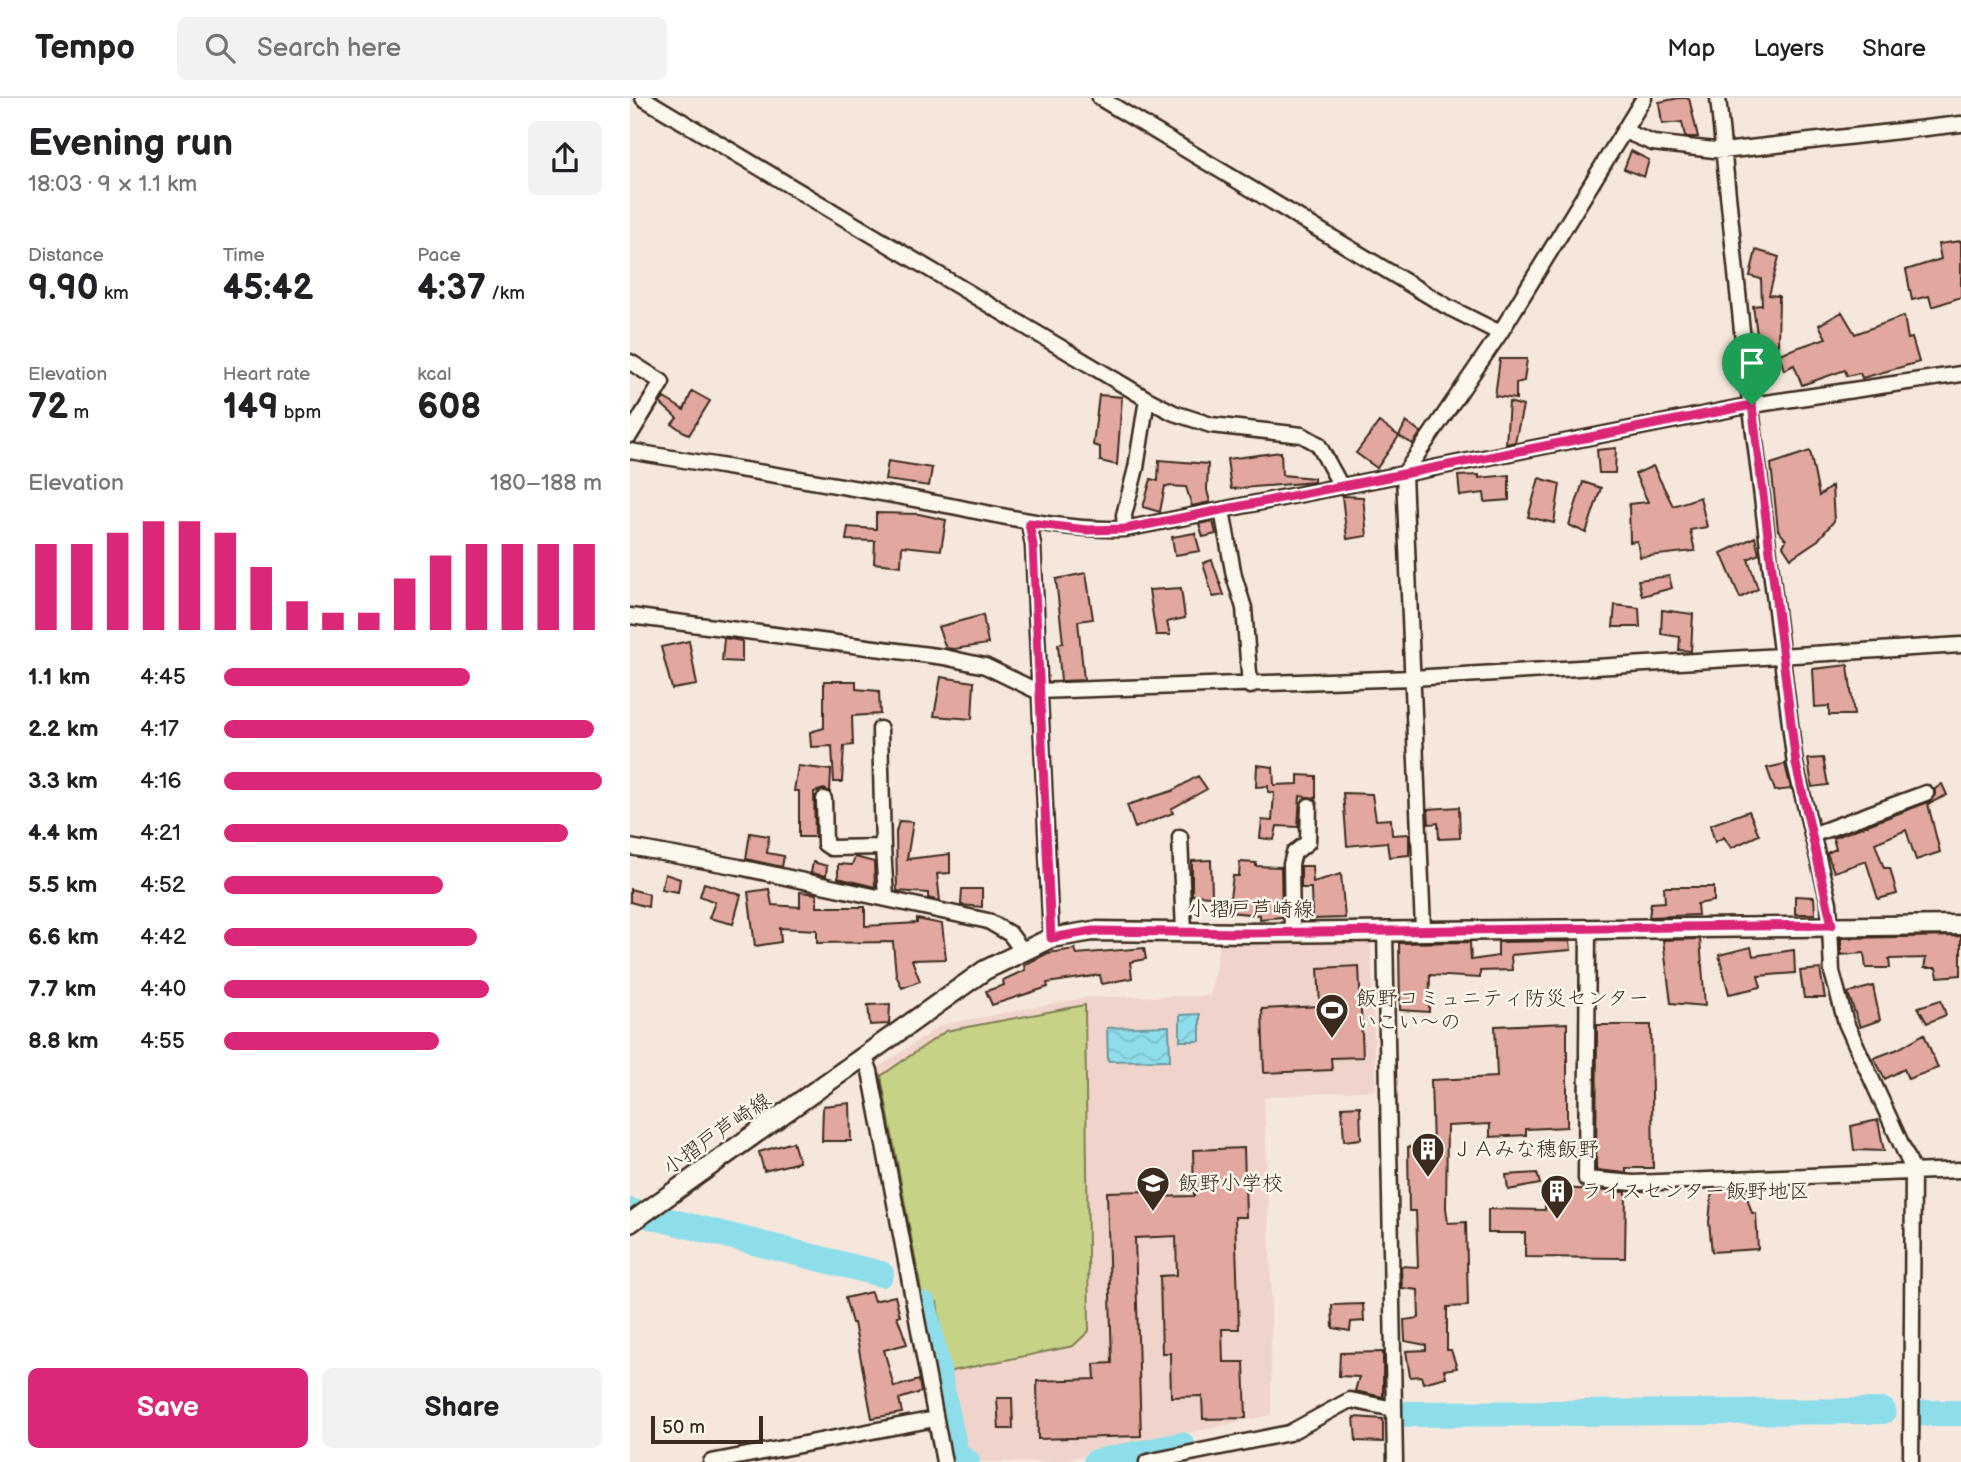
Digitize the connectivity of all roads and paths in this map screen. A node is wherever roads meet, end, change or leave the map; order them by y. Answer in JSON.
{"nodes":[{"id":1,"x":643,"y":98,"type":"edge"},
{"id":2,"x":1100,"y":98,"type":"edge"},
{"id":3,"x":1644,"y":98,"type":"edge"},
{"id":4,"x":1718,"y":98,"type":"edge"},
{"id":5,"x":1961,"y":124,"type":"edge"},
{"id":6,"x":1625,"y":131,"type":"junction"},
{"id":7,"x":1723,"y":150,"type":"junction"},
{"id":8,"x":1500,"y":333,"type":"junction"},
{"id":9,"x":630,"y":362,"type":"edge"},
{"id":10,"x":1961,"y":374,"type":"edge"},
{"id":11,"x":1147,"y":399,"type":"junction"},
{"id":12,"x":1752,"y":405,"type":"junction"},
{"id":13,"x":630,"y":435,"type":"edge"},
{"id":14,"x":630,"y":451,"type":"edge"},
{"id":15,"x":1404,"y":474,"type":"junction"},
{"id":16,"x":1341,"y":486,"type":"junction"},
{"id":17,"x":1222,"y":510,"type":"junction"},
{"id":18,"x":1029,"y":523,"type":"junction"},
{"id":19,"x":1125,"y":529,"type":"junction"},
{"id":20,"x":630,"y":616,"type":"edge"},
{"id":21,"x":1961,"y":645,"type":"edge"},
{"id":22,"x":1783,"y":658,"type":"junction"},
{"id":23,"x":1412,"y":678,"type":"junction"},
{"id":24,"x":1250,"y":686,"type":"junction"},
{"id":25,"x":1037,"y":691,"type":"junction"},
{"id":26,"x":880,"y":729,"type":"dead end"},
{"id":27,"x":1926,"y":793,"type":"dead end"},
{"id":28,"x":824,"y":799,"type":"dead end"},
{"id":29,"x":1309,"y":806,"type":"dead end"},
{"id":30,"x":1812,"y":835,"type":"junction"},
{"id":31,"x":1181,"y":837,"type":"dead end"},
{"id":32,"x":630,"y":846,"type":"edge"},
{"id":33,"x":883,"y":848,"type":"junction"},
{"id":34,"x":886,"y":898,"type":"junction"},
{"id":35,"x":1832,"y":925,"type":"junction"},
{"id":36,"x":1961,"y":925,"type":"edge"},
{"id":37,"x":1423,"y":929,"type":"junction"},
{"id":38,"x":1588,"y":929,"type":"junction"},
{"id":39,"x":1385,"y":931,"type":"junction"},
{"id":40,"x":1184,"y":932,"type":"junction"},
{"id":41,"x":1292,"y":933,"type":"junction"},
{"id":42,"x":1051,"y":938,"type":"junction"},
{"id":43,"x":1022,"y":950,"type":"junction"},
{"id":44,"x":865,"y":1058,"type":"junction"},
{"id":45,"x":1913,"y":1170,"type":"junction"},
{"id":46,"x":1961,"y":1170,"type":"edge"},
{"id":47,"x":630,"y":1223,"type":"edge"},
{"id":48,"x":1394,"y":1409,"type":"junction"},
{"id":49,"x":935,"y":1419,"type":"junction"},
{"id":50,"x":711,"y":1462,"type":"edge"},
{"id":51,"x":944,"y":1462,"type":"edge"},
{"id":52,"x":1147,"y":1462,"type":"edge"},
{"id":53,"x":1395,"y":1462,"type":"edge"},
{"id":54,"x":1911,"y":1462,"type":"edge"}],
"edges":[{"from":1,"to":11,"type":"street"},
{"from":2,"to":8,"type":"street"},
{"from":3,"to":6,"type":"street"},
{"from":4,"to":7,"type":"street"},
{"from":5,"to":7,"type":"street"},
{"from":6,"to":7,"type":"street"},
{"from":6,"to":8,"type":"street"},
{"from":7,"to":12,"type":"street"},
{"from":8,"to":15,"type":"street"},
{"from":9,"to":13,"type":"street"},
{"from":10,"to":12,"type":"street"},
{"from":11,"to":16,"type":"street"},
{"from":11,"to":19,"type":"street"},
{"from":12,"to":15,"type":"street"},
{"from":12,"to":22,"type":"street"},
{"from":14,"to":18,"type":"street"},
{"from":15,"to":16,"type":"street"},
{"from":15,"to":23,"type":"street"},
{"from":16,"to":17,"type":"street"},
{"from":17,"to":19,"type":"street"},
{"from":17,"to":24,"type":"street"},
{"from":18,"to":19,"type":"street"},
{"from":18,"to":25,"type":"street"},
{"from":20,"to":25,"type":"street"},
{"from":21,"to":22,"type":"street"},
{"from":22,"to":23,"type":"street"},
{"from":22,"to":30,"type":"street"},
{"from":23,"to":24,"type":"street"},
{"from":23,"to":37,"type":"street"},
{"from":24,"to":25,"type":"street"},
{"from":25,"to":42,"type":"street"},
{"from":26,"to":33,"type":"street"},
{"from":27,"to":30,"type":"street"},
{"from":28,"to":33,"type":"street"},
{"from":29,"to":41,"type":"street"},
{"from":30,"to":35,"type":"street"},
{"from":31,"to":40,"type":"street"},
{"from":32,"to":34,"type":"street"},
{"from":33,"to":34,"type":"street"},
{"from":34,"to":43,"type":"street"},
{"from":35,"to":36,"type":"main road","name":"小摺戸芦崎線"},
{"from":35,"to":38,"type":"main road","name":"小摺戸芦崎線"},
{"from":35,"to":45,"type":"street"},
{"from":37,"to":38,"type":"main road","name":"小摺戸芦崎線"},
{"from":37,"to":39,"type":"main road","name":"小摺戸芦崎線"},
{"from":38,"to":45,"type":"street"},
{"from":39,"to":41,"type":"main road","name":"小摺戸芦崎線"},
{"from":39,"to":48,"type":"street"},
{"from":40,"to":41,"type":"main road","name":"小摺戸芦崎線"},
{"from":40,"to":42,"type":"main road","name":"小摺戸芦崎線"},
{"from":42,"to":43,"type":"main road","name":"小摺戸芦崎線"},
{"from":43,"to":44,"type":"main road","name":"小摺戸芦崎線"},
{"from":44,"to":47,"type":"main road","name":"小摺戸芦崎線"},
{"from":44,"to":49,"type":"street"},
{"from":45,"to":46,"type":"street"},
{"from":45,"to":54,"type":"street"},
{"from":48,"to":52,"type":"street"},
{"from":48,"to":53,"type":"street"},
{"from":49,"to":50,"type":"street"},
{"from":49,"to":51,"type":"street"}]}
